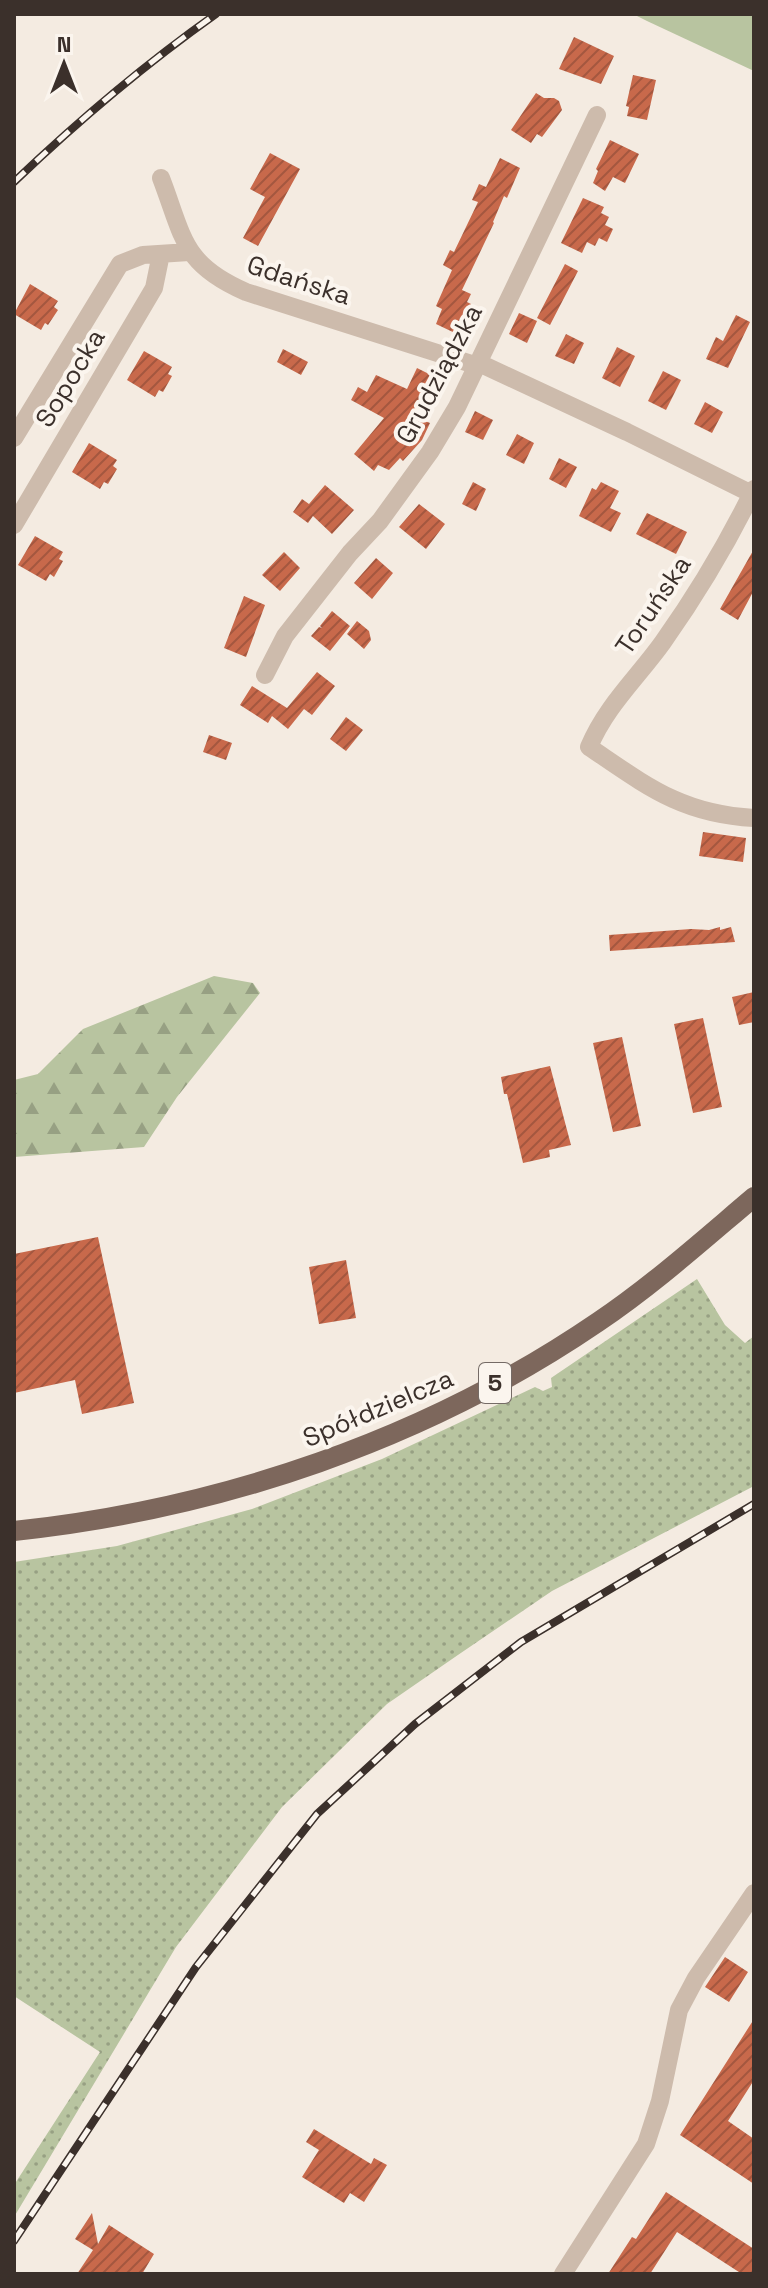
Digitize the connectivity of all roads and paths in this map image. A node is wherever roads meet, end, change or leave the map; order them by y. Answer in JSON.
{"nodes":[{"id":1,"x":597,"y":115,"type":"dead end"},
{"id":2,"x":161,"y":178,"type":"dead end"},
{"id":3,"x":189,"y":252,"type":"junction"},
{"id":4,"x":161,"y":254,"type":"junction"},
{"id":5,"x":478,"y":364,"type":"junction"},
{"id":6,"x":14,"y":438,"type":"edge"},
{"id":7,"x":753,"y":493,"type":"edge"},
{"id":8,"x":14,"y":525,"type":"edge"},
{"id":9,"x":265,"y":675,"type":"dead end"},
{"id":10,"x":754,"y":818,"type":"edge"},
{"id":11,"x":754,"y":1197,"type":"edge"},
{"id":12,"x":14,"y":1531,"type":"edge"},
{"id":13,"x":754,"y":1893,"type":"edge"},
{"id":14,"x":563,"y":2274,"type":"edge"}],
"edges":[{"from":1,"to":5,"type":"street","name":"Grudziądzka"},
{"from":2,"to":3,"type":"street","name":"Gdańska"},
{"from":3,"to":4,"type":"street","name":"Sopocka"},
{"from":3,"to":5,"type":"street","name":"Gdańska"},
{"from":4,"to":6,"type":"street","name":"Sopocka"},
{"from":4,"to":8,"type":"street","name":"Sopocka"},
{"from":5,"to":7,"type":"street","name":"Gdańska"},
{"from":5,"to":9,"type":"street","name":"Grudziądzka"},
{"from":7,"to":10,"type":"street","name":"Toruńska"},
{"from":11,"to":12,"type":"main road","name":"Spółdzielcza","number":"5"},
{"from":13,"to":14,"type":"street"}]}
